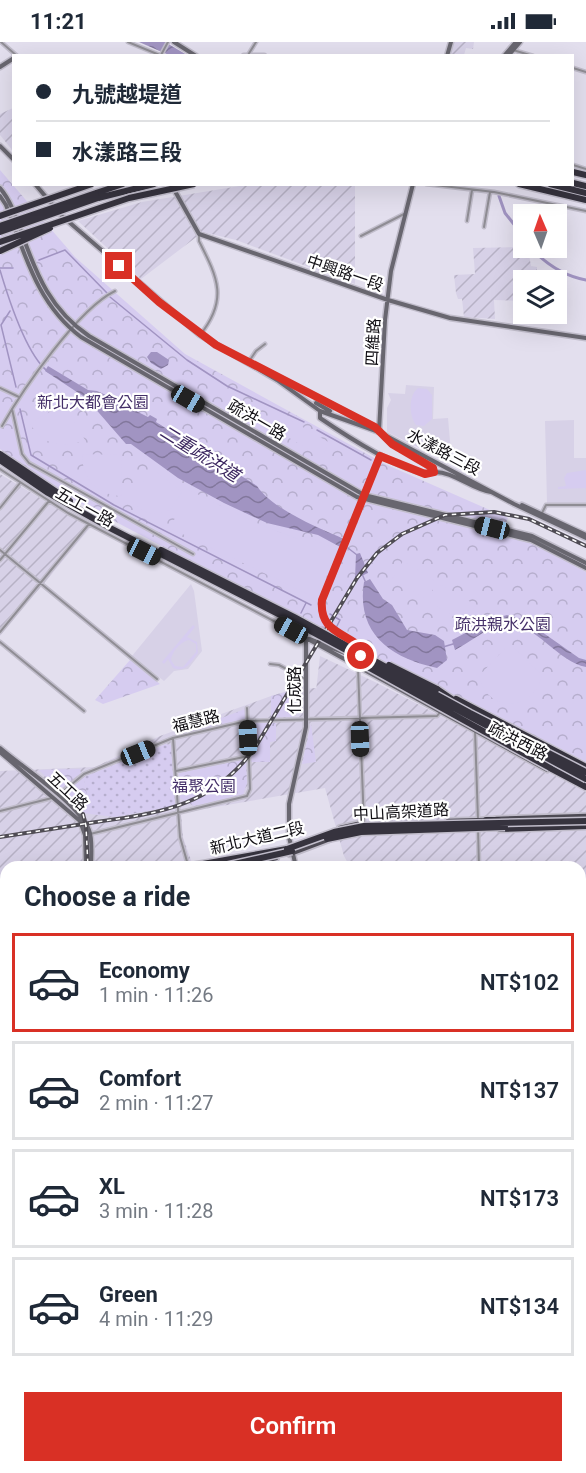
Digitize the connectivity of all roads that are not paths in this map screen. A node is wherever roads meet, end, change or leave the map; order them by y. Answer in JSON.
{"nodes":[{"id":1,"x":1,"y":42,"type":"edge"},
{"id":2,"x":128,"y":42,"type":"edge"},
{"id":3,"x":174,"y":42,"type":"edge"},
{"id":4,"x":256,"y":42,"type":"edge"},
{"id":5,"x":518,"y":42,"type":"edge"},
{"id":6,"x":513,"y":50,"type":"junction"},
{"id":7,"x":12,"y":54,"type":"edge"},
{"id":8,"x":158,"y":54,"type":"edge"},
{"id":9,"x":193,"y":54,"type":"edge"},
{"id":10,"x":247,"y":54,"type":"edge"},
{"id":11,"x":508,"y":54,"type":"edge"},
{"id":12,"x":508,"y":54,"type":"edge"},
{"id":13,"x":526,"y":54,"type":"edge"},
{"id":14,"x":0,"y":146,"type":"edge"},
{"id":15,"x":12,"y":158,"type":"edge"},
{"id":16,"x":37,"y":186,"type":"edge"},
{"id":17,"x":86,"y":186,"type":"edge"},
{"id":18,"x":118,"y":186,"type":"edge"},
{"id":19,"x":144,"y":186,"type":"edge"},
{"id":20,"x":185,"y":186,"type":"edge"},
{"id":21,"x":412,"y":186,"type":"edge"},
{"id":22,"x":444,"y":186,"type":"edge"},
{"id":23,"x":527,"y":186,"type":"edge"},
{"id":24,"x":558,"y":186,"type":"edge"},
{"id":25,"x":0,"y":188,"type":"edge"},
{"id":26,"x":472,"y":189,"type":"junction"},
{"id":27,"x":492,"y":192,"type":"junction"},
{"id":28,"x":586,"y":193,"type":"edge"},
{"id":29,"x":176,"y":194,"type":"dead end"},
{"id":30,"x":98,"y":195,"type":"junction"},
{"id":31,"x":141,"y":195,"type":"junction"},
{"id":32,"x":0,"y":196,"type":"edge"},
{"id":33,"x":586,"y":200,"type":"edge"},
{"id":34,"x":586,"y":211,"type":"edge"},
{"id":35,"x":404,"y":214,"type":"junction"},
{"id":36,"x":0,"y":216,"type":"edge"},
{"id":37,"x":466,"y":221,"type":"dead end"},
{"id":38,"x":0,"y":226,"type":"edge"},
{"id":39,"x":484,"y":227,"type":"dead end"},
{"id":40,"x":0,"y":232,"type":"edge"},
{"id":41,"x":199,"y":234,"type":"junction"},
{"id":42,"x":361,"y":236,"type":"dead end"},
{"id":43,"x":0,"y":242,"type":"edge"},
{"id":44,"x":0,"y":250,"type":"edge"},
{"id":45,"x":115,"y":291,"type":"dead end"},
{"id":46,"x":388,"y":300,"type":"junction"},
{"id":47,"x":72,"y":327,"type":"junction"},
{"id":48,"x":200,"y":335,"type":"junction"},
{"id":49,"x":586,"y":338,"type":"edge"},
{"id":50,"x":265,"y":344,"type":"dead end"},
{"id":51,"x":248,"y":363,"type":"junction"},
{"id":52,"x":0,"y":387,"type":"edge"},
{"id":53,"x":19,"y":397,"type":"junction"},
{"id":54,"x":310,"y":402,"type":"junction"},
{"id":55,"x":12,"y":409,"type":"junction"},
{"id":56,"x":320,"y":411,"type":"junction"},
{"id":57,"x":335,"y":415,"type":"junction"},
{"id":58,"x":2,"y":426,"type":"dead end"},
{"id":59,"x":379,"y":432,"type":"junction"},
{"id":60,"x":0,"y":454,"type":"edge"},
{"id":61,"x":380,"y":456,"type":"junction"},
{"id":62,"x":0,"y":460,"type":"edge"},
{"id":63,"x":0,"y":469,"type":"edge"},
{"id":64,"x":434,"y":472,"type":"junction"},
{"id":65,"x":20,"y":483,"type":"junction"},
{"id":66,"x":495,"y":492,"type":"junction"},
{"id":67,"x":364,"y":497,"type":"junction"},
{"id":68,"x":49,"y":501,"type":"junction"},
{"id":69,"x":586,"y":505,"type":"edge"},
{"id":70,"x":0,"y":508,"type":"edge"},
{"id":71,"x":542,"y":514,"type":"junction"},
{"id":72,"x":89,"y":524,"type":"junction"},
{"id":73,"x":586,"y":537,"type":"edge"},
{"id":74,"x":0,"y":550,"type":"edge"},
{"id":75,"x":5,"y":554,"type":"junction"},
{"id":76,"x":193,"y":554,"type":"dead end"},
{"id":77,"x":0,"y":560,"type":"edge"},
{"id":78,"x":586,"y":563,"type":"edge"},
{"id":79,"x":586,"y":568,"type":"edge"},
{"id":80,"x":225,"y":581,"type":"junction"},
{"id":81,"x":40,"y":583,"type":"junction"},
{"id":82,"x":0,"y":633,"type":"edge"},
{"id":83,"x":306,"y":638,"type":"junction"},
{"id":84,"x":328,"y":641,"type":"junction"},
{"id":85,"x":0,"y":642,"type":"edge"},
{"id":86,"x":270,"y":664,"type":"dead end"},
{"id":87,"x":358,"y":668,"type":"junction"},
{"id":88,"x":157,"y":679,"type":"dead end"},
{"id":89,"x":307,"y":679,"type":"junction"},
{"id":90,"x":437,"y":689,"type":"junction"},
{"id":91,"x":247,"y":708,"type":"dead end"},
{"id":92,"x":84,"y":711,"type":"dead end"},
{"id":93,"x":441,"y":711,"type":"junction"},
{"id":94,"x":359,"y":718,"type":"junction"},
{"id":95,"x":307,"y":719,"type":"junction"},
{"id":96,"x":247,"y":721,"type":"junction"},
{"id":97,"x":475,"y":730,"type":"junction"},
{"id":98,"x":173,"y":738,"type":"junction"},
{"id":99,"x":0,"y":750,"type":"edge"},
{"id":100,"x":249,"y":756,"type":"junction"},
{"id":101,"x":586,"y":767,"type":"edge"},
{"id":102,"x":176,"y":771,"type":"junction"},
{"id":103,"x":586,"y":781,"type":"edge"},
{"id":104,"x":56,"y":797,"type":"junction"},
{"id":105,"x":0,"y":812,"type":"edge"},
{"id":106,"x":178,"y":812,"type":"junction"},
{"id":107,"x":478,"y":820,"type":"junction"},
{"id":108,"x":486,"y":820,"type":"junction"},
{"id":109,"x":586,"y":822,"type":"edge"},
{"id":110,"x":364,"y":824,"type":"junction"},
{"id":111,"x":514,"y":826,"type":"junction"},
{"id":112,"x":482,"y":830,"type":"junction"},
{"id":113,"x":90,"y":834,"type":"junction"},
{"id":114,"x":319,"y":843,"type":"junction"},
{"id":115,"x":290,"y":849,"type":"junction"},
{"id":116,"x":85,"y":861,"type":"edge"},
{"id":117,"x":92,"y":861,"type":"edge"},
{"id":118,"x":186,"y":861,"type":"edge"},
{"id":119,"x":217,"y":861,"type":"edge"},
{"id":120,"x":235,"y":861,"type":"edge"},
{"id":121,"x":249,"y":861,"type":"edge"},
{"id":122,"x":249,"y":861,"type":"edge"},
{"id":123,"x":294,"y":861,"type":"edge"},
{"id":124,"x":479,"y":861,"type":"edge"}],
"edges":[{"from":1,"to":7,"type":"street"},
{"from":2,"to":8,"type":"street"},
{"from":3,"to":9,"type":"street"},
{"from":4,"to":10,"type":"street"},
{"from":5,"to":6,"type":"street"},
{"from":5,"to":12,"type":"street"},
{"from":6,"to":11,"type":"street"},
{"from":6,"to":13,"type":"street"},
{"from":14,"to":15,"type":"street"},
{"from":16,"to":48,"type":"street","name":"水漾路三段"},
{"from":17,"to":36,"type":"highway","bridge":true},
{"from":18,"to":30,"type":"highway"},
{"from":19,"to":30,"type":"highway"},
{"from":20,"to":31,"type":"highway","bridge":true},
{"from":21,"to":35,"type":"street","name":"四維路"},
{"from":22,"to":26,"type":"street"},
{"from":23,"to":33,"type":"highway"},
{"from":24,"to":28,"type":"highway"},
{"from":25,"to":47,"type":"street","name":"疏洪一路"},
{"from":26,"to":27,"type":"street"},
{"from":26,"to":37,"type":"street"},
{"from":27,"to":34,"type":"street"},
{"from":27,"to":39,"type":"street"},
{"from":29,"to":41,"type":"street"},
{"from":30,"to":38,"type":"highway","bridge":true},
{"from":30,"to":40,"type":"highway","bridge":true},
{"from":31,"to":43,"type":"highway","bridge":true},
{"from":31,"to":44,"type":"highway","bridge":true},
{"from":32,"to":47,"type":"street","name":"疏洪一路"},
{"from":35,"to":42,"type":"street"},
{"from":35,"to":46,"type":"street","name":"四維路"},
{"from":41,"to":46,"type":"street","name":"中興路一段"},
{"from":41,"to":48,"type":"street"},
{"from":45,"to":47,"type":"street"},
{"from":46,"to":49,"type":"street","name":"中興路一段"},
{"from":46,"to":59,"type":"street","name":"四維路"},
{"from":47,"to":53,"type":"street"},
{"from":47,"to":67,"type":"street","name":"疏洪一路"},
{"from":48,"to":51,"type":"street","name":"水漾路三段"},
{"from":50,"to":51,"type":"street"},
{"from":51,"to":54,"type":"street","name":"水漾路三段"},
{"from":51,"to":59,"type":"street"},
{"from":52,"to":53,"type":"street"},
{"from":53,"to":55,"type":"street"},
{"from":54,"to":56,"type":"street","name":"水漾路三段"},
{"from":54,"to":57,"type":"street"},
{"from":55,"to":58,"type":"street"},
{"from":55,"to":76,"type":"street"},
{"from":56,"to":57,"type":"street","name":"水漾路三段"},
{"from":56,"to":61,"type":"street"},
{"from":57,"to":59,"type":"street","name":"水漾路三段"},
{"from":59,"to":64,"type":"street"},
{"from":59,"to":66,"type":"street","name":"水漾路三段"},
{"from":60,"to":80,"type":"highway","bridge":true},
{"from":61,"to":64,"type":"street"},
{"from":61,"to":67,"type":"street"},
{"from":62,"to":84,"type":"highway","bridge":true},
{"from":63,"to":65,"type":"street","name":"五工一路"},
{"from":64,"to":66,"type":"street"},
{"from":65,"to":68,"type":"street","name":"五工一路"},
{"from":65,"to":70,"type":"street"},
{"from":66,"to":71,"type":"street"},
{"from":67,"to":78,"type":"street","name":"疏洪一路"},
{"from":67,"to":79,"type":"street","name":"疏洪一路"},
{"from":67,"to":83,"type":"street"},
{"from":68,"to":72,"type":"street","name":"五工一路"},
{"from":68,"to":75,"type":"street"},
{"from":69,"to":71,"type":"street"},
{"from":71,"to":73,"type":"street"},
{"from":72,"to":81,"type":"street"},
{"from":72,"to":83,"type":"street","name":"五工一路"},
{"from":74,"to":75,"type":"street"},
{"from":75,"to":77,"type":"street"},
{"from":75,"to":81,"type":"street"},
{"from":80,"to":90,"type":"highway","bridge":true},
{"from":80,"to":103,"type":"highway","bridge":true},
{"from":81,"to":82,"type":"street"},
{"from":81,"to":88,"type":"street"},
{"from":83,"to":87,"type":"street","name":"疏洪西路"},
{"from":83,"to":89,"type":"street","name":"化成路"},
{"from":84,"to":103,"type":"highway","bridge":true},
{"from":84,"to":103,"type":"highway","bridge":true},
{"from":85,"to":92,"type":"street"},
{"from":86,"to":89,"type":"street"},
{"from":87,"to":93,"type":"street","name":"疏洪西路"},
{"from":87,"to":94,"type":"street"},
{"from":89,"to":95,"type":"street","name":"化成路"},
{"from":90,"to":101,"type":"highway"},
{"from":90,"to":103,"type":"highway","bridge":true},
{"from":91,"to":96,"type":"street"},
{"from":93,"to":94,"type":"street","name":"福慧路"},
{"from":93,"to":97,"type":"street","name":"疏洪西路"},
{"from":94,"to":95,"type":"street","name":"福慧路"},
{"from":94,"to":110,"type":"street"},
{"from":95,"to":96,"type":"street","name":"福慧路"},
{"from":95,"to":115,"type":"street","name":"化成路"},
{"from":96,"to":98,"type":"street","name":"福慧路"},
{"from":96,"to":100,"type":"street"},
{"from":97,"to":103,"type":"street","name":"疏洪西路"},
{"from":97,"to":103,"type":"street","name":"疏洪西路"},
{"from":97,"to":107,"type":"street"},
{"from":98,"to":102,"type":"street"},
{"from":98,"to":104,"type":"street","name":"福慧路"},
{"from":99,"to":104,"type":"street","name":"五工路"},
{"from":100,"to":102,"type":"street"},
{"from":100,"to":106,"type":"street"},
{"from":102,"to":106,"type":"street"},
{"from":104,"to":105,"type":"street","name":"福慧路"},
{"from":104,"to":113,"type":"street","name":"五工路"},
{"from":104,"to":116,"type":"street","name":"五工路"},
{"from":106,"to":113,"type":"street"},
{"from":106,"to":118,"type":"street"},
{"from":107,"to":108,"type":"main road","name":"新北大道二段"},
{"from":107,"to":110,"type":"main road","name":"新北大道二段"},
{"from":107,"to":112,"type":"street"},
{"from":108,"to":109,"type":"main road","name":"新北大道二段"},
{"from":108,"to":109,"type":"highway","bridge":true},
{"from":109,"to":111,"type":"highway","name":"中山高架道路","bridge":true},
{"from":109,"to":112,"type":"main road","name":"新北大道二段"},
{"from":109,"to":112,"type":"highway"},
{"from":109,"to":115,"type":"highway","name":"中山高架道路","bridge":true},
{"from":110,"to":115,"type":"main road","name":"新北大道二段"},
{"from":111,"to":114,"type":"highway","bridge":true},
{"from":111,"to":122,"type":"highway","name":"中山高架道路","bridge":true},
{"from":112,"to":114,"type":"main road","name":"新北大道二段"},
{"from":112,"to":124,"type":"street"},
{"from":113,"to":117,"type":"street","name":"五工路"},
{"from":114,"to":115,"type":"main road","name":"新北大道二段"},
{"from":115,"to":119,"type":"highway","name":"中山高架道路","bridge":true},
{"from":115,"to":120,"type":"highway","bridge":true},
{"from":115,"to":121,"type":"main road","name":"新北大道二段"},
{"from":115,"to":123,"type":"street","name":"化成路"}]}
